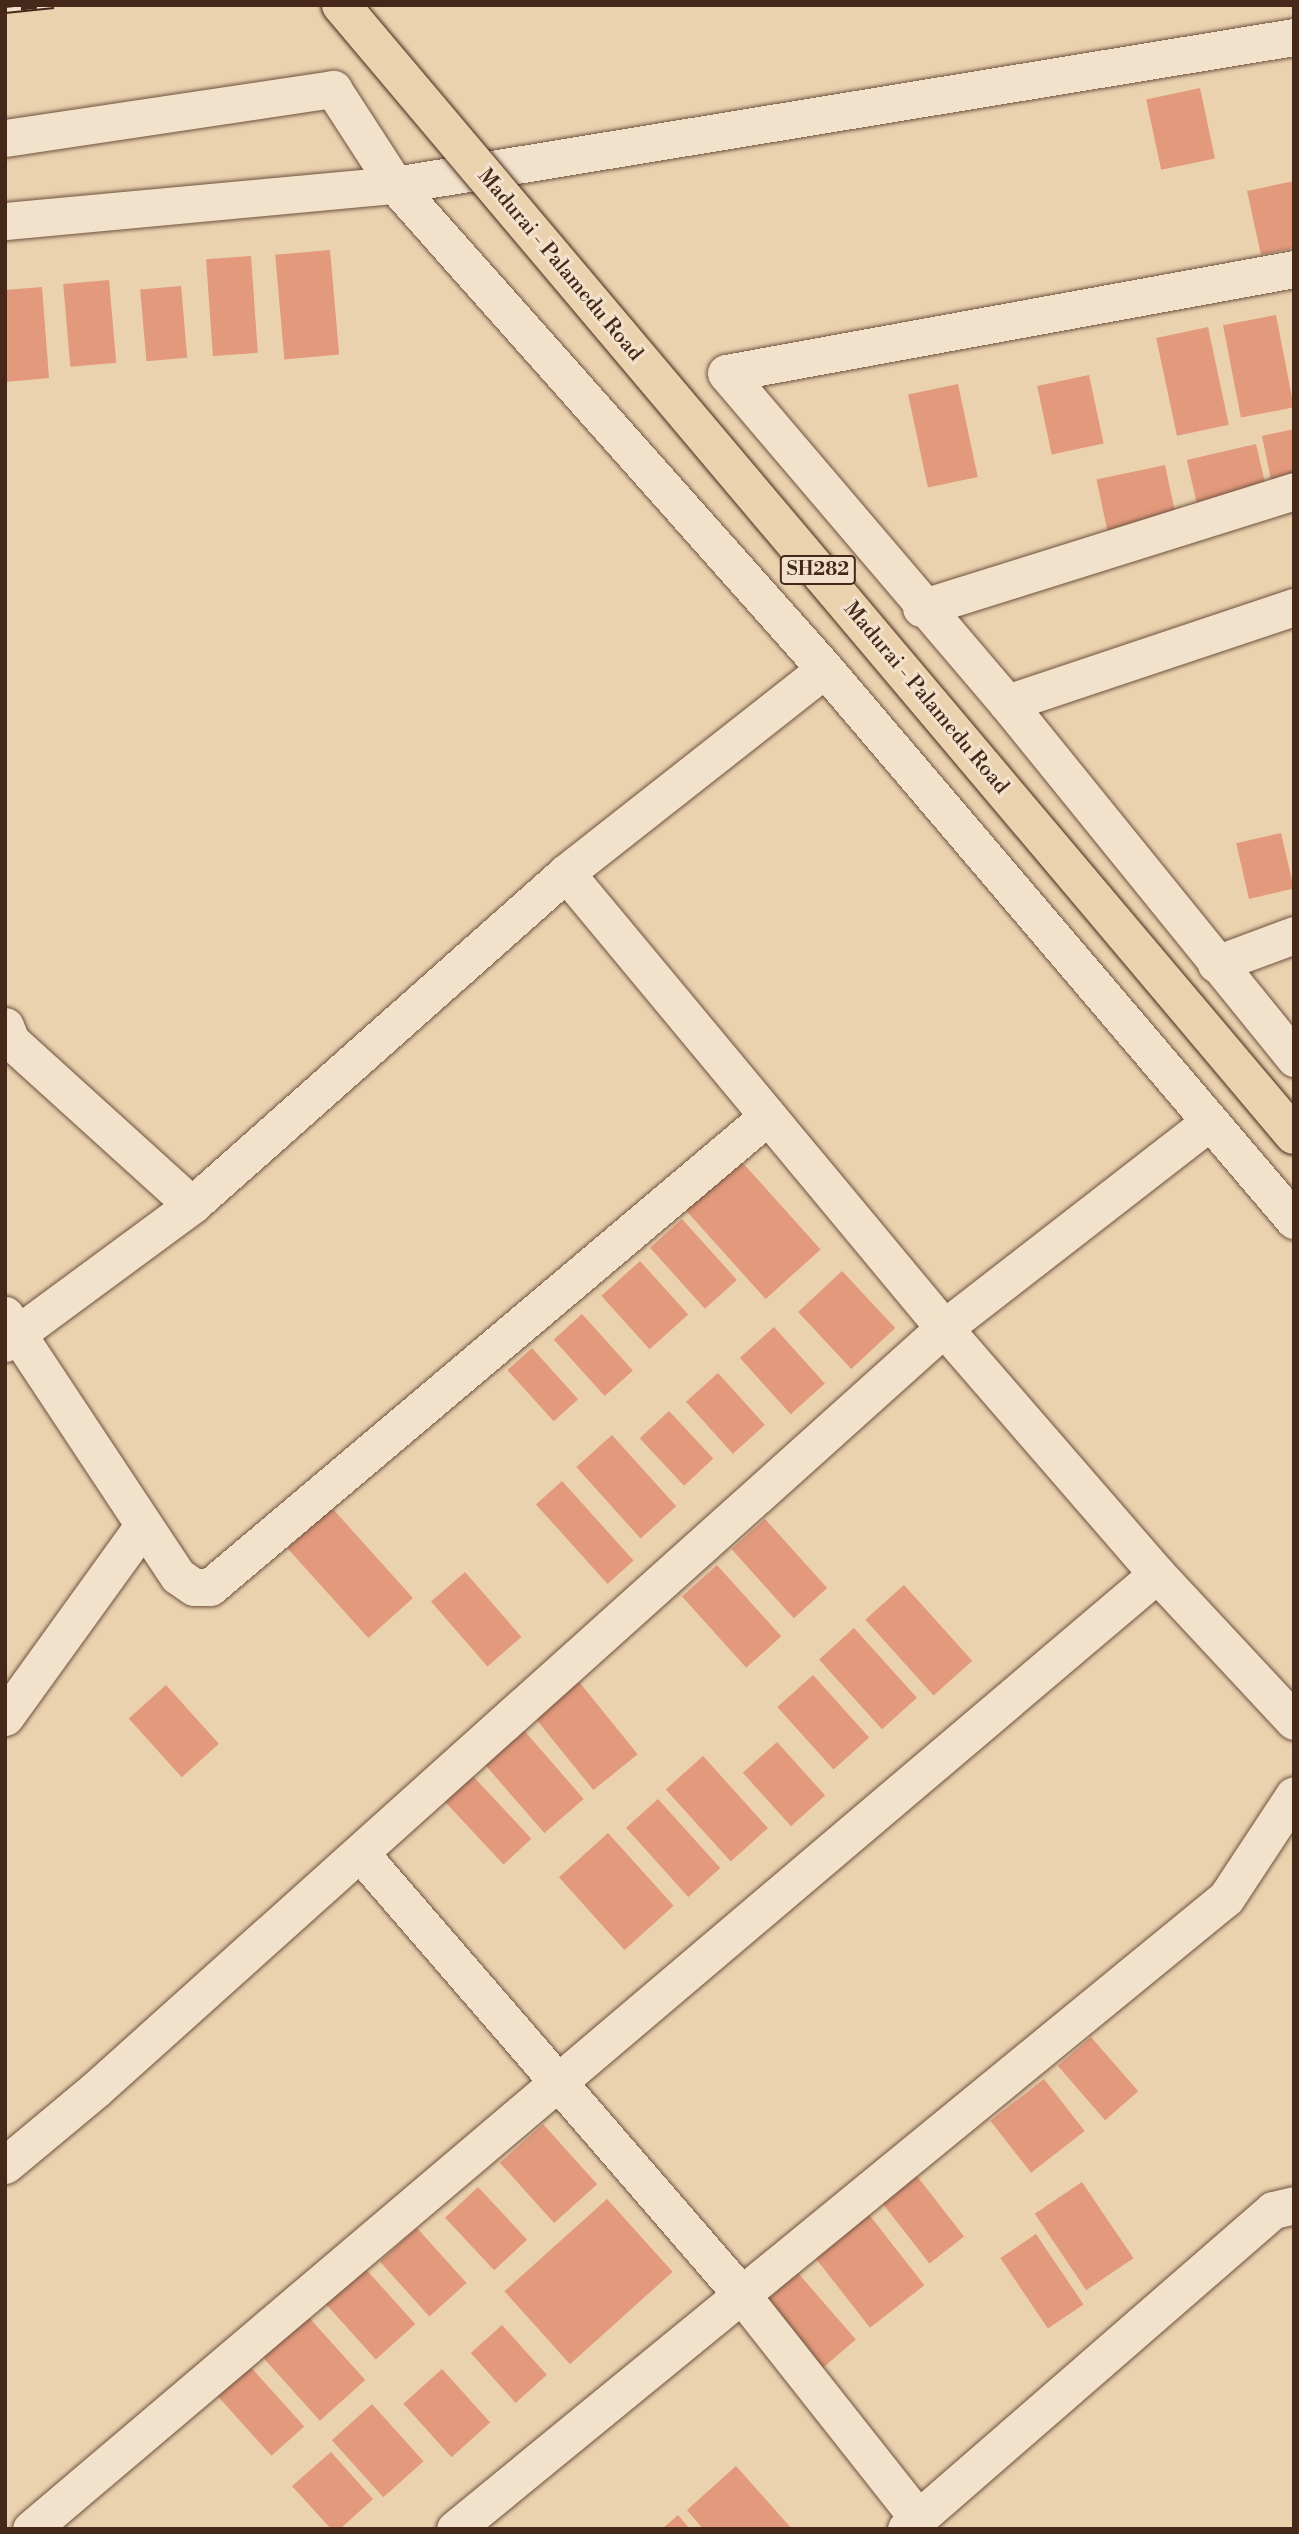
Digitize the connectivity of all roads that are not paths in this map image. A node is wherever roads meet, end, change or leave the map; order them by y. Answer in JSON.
{"nodes":[{"id":1,"x":341,"y":5,"type":"edge"},
{"id":2,"x":1294,"y":37,"type":"edge"},
{"id":3,"x":5,"y":138,"type":"edge"},
{"id":4,"x":395,"y":185,"type":"junction"},
{"id":5,"x":5,"y":221,"type":"edge"},
{"id":6,"x":1294,"y":270,"type":"edge"},
{"id":7,"x":1294,"y":491,"type":"edge"},
{"id":8,"x":1294,"y":607,"type":"edge"},
{"id":9,"x":921,"y":608,"type":"junction"},
{"id":10,"x":825,"y":669,"type":"junction"},
{"id":11,"x":1007,"y":703,"type":"junction"},
{"id":12,"x":566,"y":873,"type":"junction"},
{"id":13,"x":1294,"y":935,"type":"edge"},
{"id":14,"x":1216,"y":964,"type":"junction"},
{"id":15,"x":5,"y":1026,"type":"edge"},
{"id":16,"x":1294,"y":1058,"type":"edge"},
{"id":17,"x":768,"y":1116,"type":"junction"},
{"id":18,"x":1210,"y":1122,"type":"junction"},
{"id":19,"x":1294,"y":1135,"type":"edge"},
{"id":20,"x":192,"y":1205,"type":"junction"},
{"id":21,"x":1294,"y":1220,"type":"edge"},
{"id":22,"x":944,"y":1328,"type":"junction"},
{"id":23,"x":10,"y":1331,"type":"edge"},
{"id":24,"x":143,"y":1526,"type":"junction"},
{"id":25,"x":1157,"y":1574,"type":"junction"},
{"id":26,"x":5,"y":1717,"type":"edge"},
{"id":27,"x":1294,"y":1721,"type":"edge"},
{"id":28,"x":1294,"y":1795,"type":"edge"},
{"id":29,"x":359,"y":1853,"type":"junction"},
{"id":30,"x":558,"y":2082,"type":"junction"},
{"id":31,"x":5,"y":2165,"type":"edge"},
{"id":32,"x":1294,"y":2205,"type":"edge"},
{"id":33,"x":741,"y":2294,"type":"junction"},
{"id":34,"x":912,"y":2523,"type":"edge"},
{"id":35,"x":31,"y":2529,"type":"edge"},
{"id":36,"x":455,"y":2529,"type":"edge"}],
"edges":[{"from":1,"to":19,"type":"main road","name":"Madurai - Palamedu Road","number":"SH282","bridge":true},
{"from":2,"to":4,"type":"street"},
{"from":3,"to":4,"type":"street"},
{"from":4,"to":5,"type":"street"},
{"from":4,"to":10,"type":"street"},
{"from":6,"to":9,"type":"street"},
{"from":7,"to":9,"type":"street"},
{"from":8,"to":11,"type":"street"},
{"from":9,"to":11,"type":"street"},
{"from":10,"to":12,"type":"street"},
{"from":10,"to":18,"type":"street"},
{"from":11,"to":14,"type":"street"},
{"from":12,"to":17,"type":"street"},
{"from":12,"to":20,"type":"street"},
{"from":13,"to":14,"type":"street"},
{"from":14,"to":16,"type":"street"},
{"from":15,"to":20,"type":"street"},
{"from":17,"to":22,"type":"street"},
{"from":17,"to":24,"type":"street"},
{"from":18,"to":21,"type":"street"},
{"from":18,"to":22,"type":"street"},
{"from":20,"to":23,"type":"street"},
{"from":22,"to":25,"type":"street"},
{"from":22,"to":29,"type":"street"},
{"from":23,"to":24,"type":"street"},
{"from":24,"to":26,"type":"street"},
{"from":25,"to":27,"type":"street"},
{"from":25,"to":30,"type":"street"},
{"from":28,"to":33,"type":"street"},
{"from":29,"to":30,"type":"street"},
{"from":29,"to":31,"type":"street"},
{"from":30,"to":33,"type":"street"},
{"from":30,"to":35,"type":"street"},
{"from":32,"to":34,"type":"street"},
{"from":33,"to":34,"type":"street"},
{"from":33,"to":36,"type":"street"}]}
